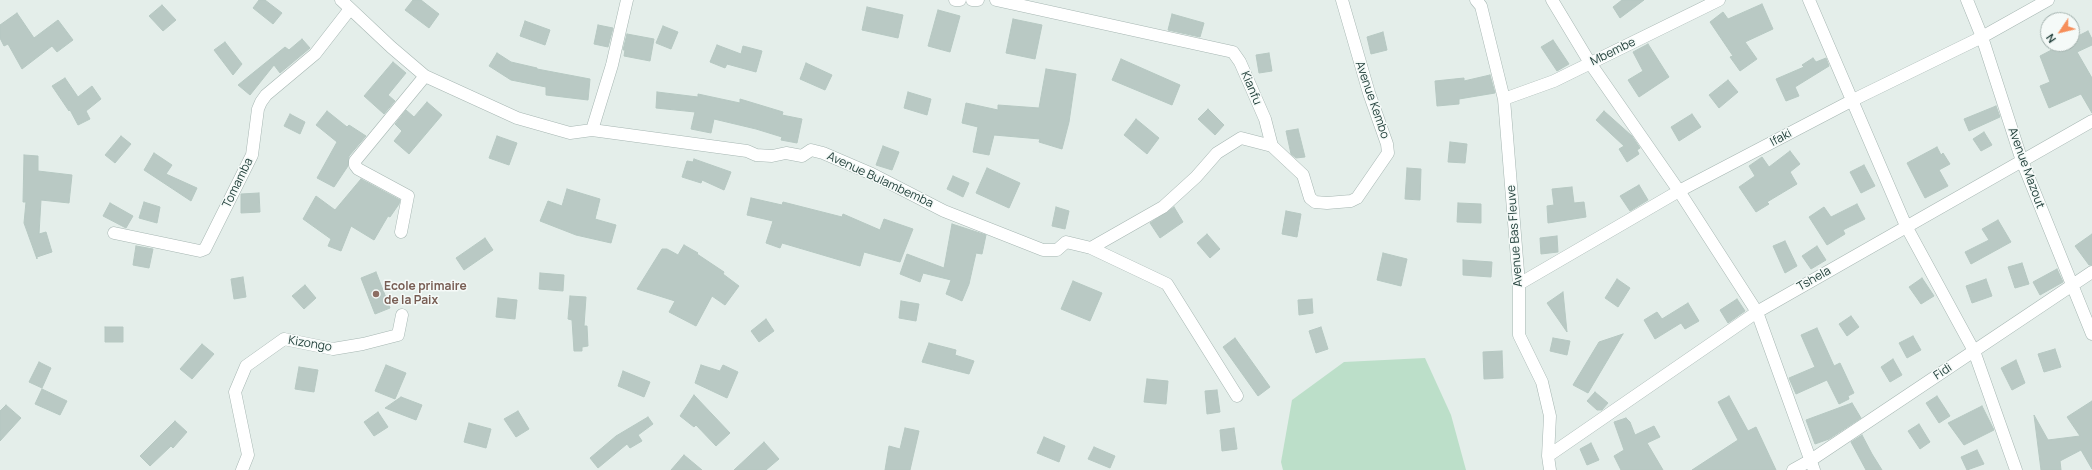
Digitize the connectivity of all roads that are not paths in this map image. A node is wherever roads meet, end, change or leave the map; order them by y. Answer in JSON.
{"nodes":[{"id":1,"x":341,"y":0,"type":"edge"},
{"id":2,"x":627,"y":0,"type":"edge"},
{"id":3,"x":955,"y":0,"type":"edge"},
{"id":4,"x":960,"y":0,"type":"edge"},
{"id":5,"x":965,"y":0,"type":"edge"},
{"id":6,"x":969,"y":0,"type":"edge"},
{"id":7,"x":972,"y":0,"type":"edge"},
{"id":8,"x":978,"y":0,"type":"edge"},
{"id":9,"x":996,"y":0,"type":"edge"},
{"id":10,"x":1342,"y":0,"type":"edge"},
{"id":11,"x":1552,"y":0,"type":"edge"},
{"id":12,"x":1719,"y":0,"type":"edge"},
{"id":13,"x":1809,"y":0,"type":"edge"},
{"id":14,"x":1967,"y":0,"type":"edge"},
{"id":15,"x":2048,"y":0,"type":"edge"},
{"id":16,"x":1482,"y":2,"type":"edge"},
{"id":17,"x":350,"y":9,"type":"junction"},
{"id":18,"x":1982,"y":38,"type":"junction"},
{"id":19,"x":1590,"y":63,"type":"junction"},
{"id":20,"x":425,"y":76,"type":"junction"},
{"id":21,"x":1504,"y":99,"type":"junction"},
{"id":22,"x":1853,"y":100,"type":"junction"},
{"id":23,"x":2092,"y":122,"type":"edge"},
{"id":24,"x":592,"y":130,"type":"junction"},
{"id":25,"x":1272,"y":146,"type":"junction"},
{"id":26,"x":2022,"y":161,"type":"junction"},
{"id":27,"x":1679,"y":191,"type":"junction"},
{"id":28,"x":1906,"y":226,"type":"junction"},
{"id":29,"x":401,"y":232,"type":"dead end"},
{"id":30,"x":114,"y":233,"type":"dead end"},
{"id":31,"x":1091,"y":248,"type":"junction"},
{"id":32,"x":2092,"y":272,"type":"edge"},
{"id":33,"x":1519,"y":284,"type":"junction"},
{"id":34,"x":2072,"y":284,"type":"junction"},
{"id":35,"x":1757,"y":312,"type":"junction"},
{"id":36,"x":402,"y":315,"type":"dead end"},
{"id":37,"x":2092,"y":334,"type":"edge"},
{"id":38,"x":1974,"y":351,"type":"junction"},
{"id":39,"x":1238,"y":396,"type":"dead end"},
{"id":40,"x":1548,"y":456,"type":"junction"},
{"id":41,"x":1812,"y":465,"type":"edge"},
{"id":42,"x":242,"y":470,"type":"edge"},
{"id":43,"x":1550,"y":470,"type":"edge"},
{"id":44,"x":1793,"y":470,"type":"edge"},
{"id":45,"x":2016,"y":470,"type":"edge"}],
"edges":[{"from":1,"to":17,"type":"street","name":"Avenue Bulambemba"},
{"from":2,"to":24,"type":"street"},
{"from":3,"to":4,"type":"street"},
{"from":5,"to":6,"type":"street"},
{"from":7,"to":8,"type":"street"},
{"from":9,"to":25,"type":"street","name":"Kianfu"},
{"from":10,"to":25,"type":"street","name":"Avenue Kembo"},
{"from":11,"to":19,"type":"street"},
{"from":12,"to":19,"type":"street","name":"Mbembe"},
{"from":13,"to":22,"type":"street"},
{"from":14,"to":18,"type":"street","name":"Avenue Mazout"},
{"from":15,"to":18,"type":"street","name":"Ifaki"},
{"from":16,"to":21,"type":"street","name":"Avenue Bas Fleuve"},
{"from":17,"to":20,"type":"street","name":"Avenue Bulambemba"},
{"from":17,"to":30,"type":"street","name":"Tomamba"},
{"from":18,"to":22,"type":"street","name":"Ifaki"},
{"from":18,"to":26,"type":"street","name":"Avenue Mazout"},
{"from":19,"to":21,"type":"street","name":"Mbembe"},
{"from":19,"to":27,"type":"street"},
{"from":20,"to":24,"type":"street","name":"Avenue Bulambemba"},
{"from":20,"to":29,"type":"street"},
{"from":21,"to":33,"type":"street","name":"Avenue Bas Fleuve"},
{"from":22,"to":27,"type":"street","name":"Ifaki"},
{"from":22,"to":28,"type":"street"},
{"from":23,"to":26,"type":"street","name":"Tshela"},
{"from":24,"to":31,"type":"street","name":"Avenue Bulambemba"},
{"from":25,"to":31,"type":"street"},
{"from":26,"to":28,"type":"street","name":"Tshela"},
{"from":26,"to":34,"type":"street","name":"Avenue Mazout"},
{"from":27,"to":33,"type":"street","name":"Ifaki"},
{"from":27,"to":35,"type":"street"},
{"from":28,"to":35,"type":"street","name":"Tshela"},
{"from":28,"to":38,"type":"street"},
{"from":31,"to":39,"type":"street","name":"Avenue Bulambemba"},
{"from":32,"to":34,"type":"street","name":"Fidi"},
{"from":33,"to":40,"type":"street","name":"Avenue Bas Fleuve"},
{"from":34,"to":37,"type":"street","name":"Avenue Mazout"},
{"from":34,"to":38,"type":"street","name":"Fidi"},
{"from":35,"to":40,"type":"street","name":"Tshela"},
{"from":35,"to":41,"type":"street"},
{"from":36,"to":42,"type":"street","name":"Kizongo"},
{"from":38,"to":41,"type":"street","name":"Fidi"},
{"from":38,"to":45,"type":"street"},
{"from":40,"to":43,"type":"street","name":"Avenue Bas Fleuve"},
{"from":41,"to":44,"type":"street","name":"Fidi"}]}
